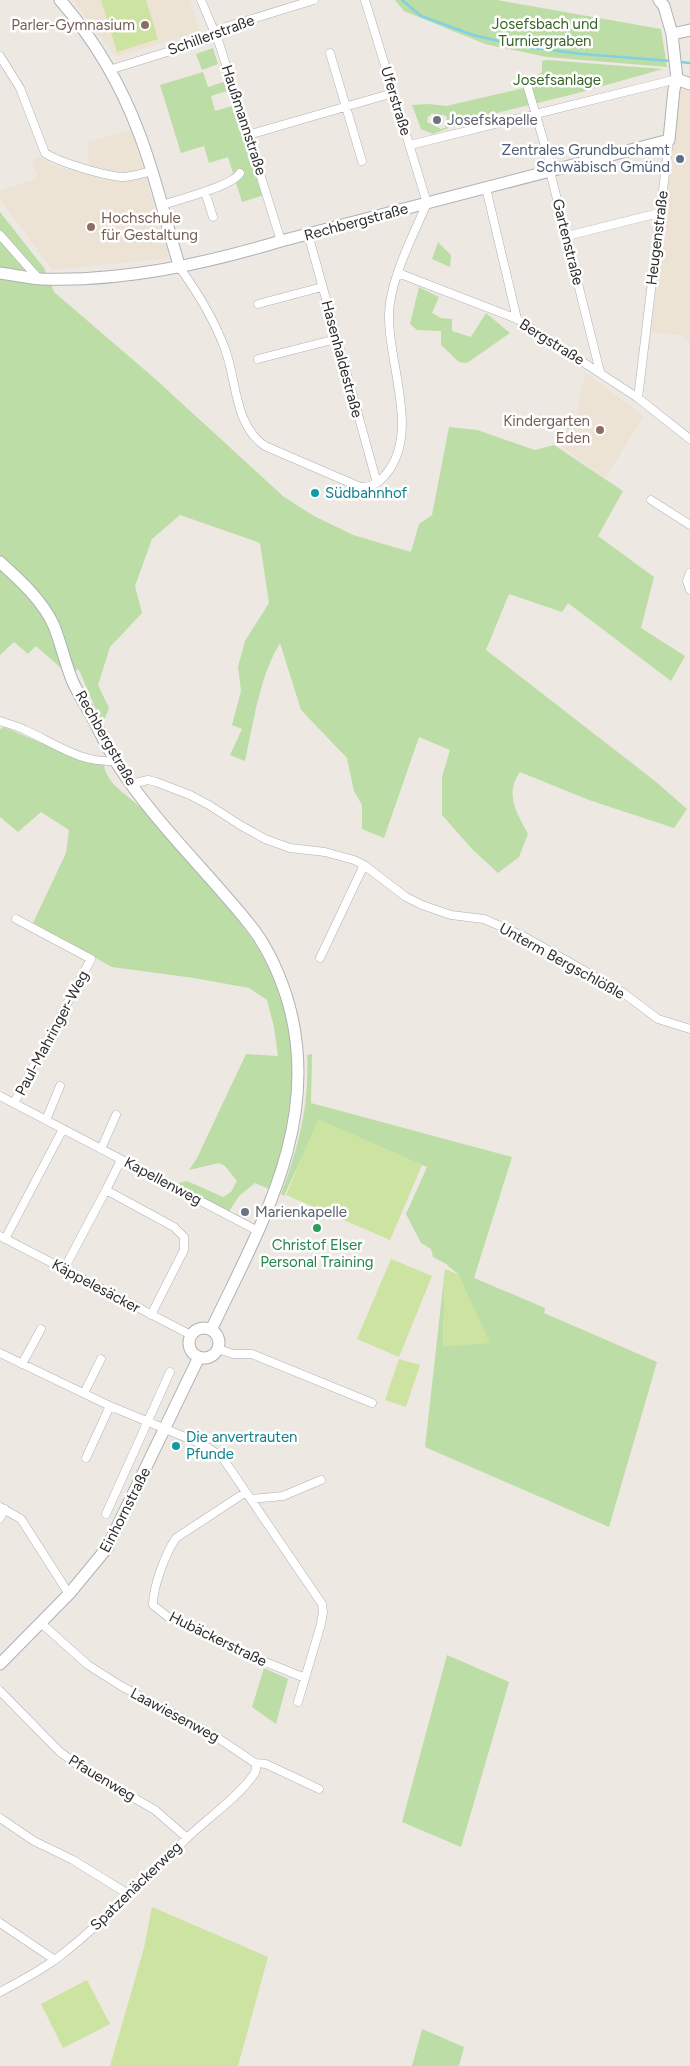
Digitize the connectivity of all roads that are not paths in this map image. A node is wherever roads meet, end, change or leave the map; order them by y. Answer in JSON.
{"nodes":[{"id":1,"x":60,"y":0,"type":"edge"},
{"id":2,"x":201,"y":0,"type":"edge"},
{"id":3,"x":314,"y":0,"type":"edge"},
{"id":4,"x":365,"y":0,"type":"edge"},
{"id":5,"x":660,"y":0,"type":"edge"},
{"id":6,"x":690,"y":30,"type":"edge"},
{"id":7,"x":214,"y":32,"type":"junction"},
{"id":8,"x":672,"y":34,"type":"junction"},
{"id":9,"x":330,"y":53,"type":"dead end"},
{"id":10,"x":0,"y":56,"type":"edge"},
{"id":11,"x":109,"y":70,"type":"junction"},
{"id":12,"x":677,"y":74,"type":"junction"},
{"id":13,"x":526,"y":82,"type":"dead end"},
{"id":14,"x":690,"y":84,"type":"edge"},
{"id":15,"x":393,"y":93,"type":"junction"},
{"id":16,"x":345,"y":107,"type":"junction"},
{"id":17,"x":536,"y":113,"type":"junction"},
{"id":18,"x":248,"y":135,"type":"junction"},
{"id":19,"x":669,"y":144,"type":"junction"},
{"id":20,"x":410,"y":145,"type":"junction"},
{"id":21,"x":362,"y":161,"type":"dead end"},
{"id":22,"x":152,"y":171,"type":"junction"},
{"id":23,"x":550,"y":171,"type":"junction"},
{"id":24,"x":240,"y":173,"type":"dead end"},
{"id":25,"x":486,"y":188,"type":"junction"},
{"id":26,"x":205,"y":192,"type":"junction"},
{"id":27,"x":427,"y":203,"type":"junction"},
{"id":28,"x":162,"y":205,"type":"junction"},
{"id":29,"x":659,"y":213,"type":"junction"},
{"id":30,"x":214,"y":217,"type":"dead end"},
{"id":31,"x":308,"y":234,"type":"junction"},
{"id":32,"x":0,"y":235,"type":"edge"},
{"id":33,"x":568,"y":236,"type":"junction"},
{"id":34,"x":281,"y":241,"type":"junction"},
{"id":35,"x":180,"y":268,"type":"junction"},
{"id":36,"x":0,"y":273,"type":"edge"},
{"id":37,"x":398,"y":273,"type":"junction"},
{"id":38,"x":39,"y":279,"type":"junction"},
{"id":39,"x":322,"y":287,"type":"junction"},
{"id":40,"x":258,"y":304,"type":"dead end"},
{"id":41,"x":517,"y":319,"type":"junction"},
{"id":42,"x":336,"y":339,"type":"junction"},
{"id":43,"x":258,"y":359,"type":"dead end"},
{"id":44,"x":600,"y":372,"type":"junction"},
{"id":45,"x":638,"y":398,"type":"junction"},
{"id":46,"x":688,"y":435,"type":"edge"},
{"id":47,"x":376,"y":483,"type":"junction"},
{"id":48,"x":651,"y":500,"type":"dead end"},
{"id":49,"x":690,"y":525,"type":"edge"},
{"id":50,"x":0,"y":562,"type":"edge"},
{"id":51,"x":690,"y":573,"type":"edge"},
{"id":52,"x":690,"y":590,"type":"edge"},
{"id":53,"x":0,"y":721,"type":"edge"},
{"id":54,"x":115,"y":761,"type":"junction"},
{"id":55,"x":131,"y":784,"type":"junction"},
{"id":56,"x":364,"y":865,"type":"junction"},
{"id":57,"x":16,"y":919,"type":"dead end"},
{"id":58,"x":320,"y":958,"type":"dead end"},
{"id":59,"x":690,"y":1030,"type":"edge"},
{"id":60,"x":60,"y":1086,"type":"dead end"},
{"id":61,"x":0,"y":1096,"type":"edge"},
{"id":62,"x":14,"y":1103,"type":"junction"},
{"id":63,"x":116,"y":1115,"type":"dead end"},
{"id":64,"x":46,"y":1120,"type":"junction"},
{"id":65,"x":63,"y":1129,"type":"junction"},
{"id":66,"x":101,"y":1149,"type":"junction"},
{"id":67,"x":121,"y":1160,"type":"junction"},
{"id":68,"x":106,"y":1190,"type":"junction"},
{"id":69,"x":258,"y":1231,"type":"junction"},
{"id":70,"x":3,"y":1238,"type":"edge"},
{"id":71,"x":64,"y":1269,"type":"junction"},
{"id":72,"x":151,"y":1314,"type":"junction"},
{"id":73,"x":41,"y":1329,"type":"dead end"},
{"id":74,"x":211,"y":1330,"type":"junction"},
{"id":75,"x":191,"y":1335,"type":"junction"},
{"id":76,"x":218,"y":1349,"type":"junction"},
{"id":77,"x":0,"y":1353,"type":"edge"},
{"id":78,"x":199,"y":1358,"type":"junction"},
{"id":79,"x":101,"y":1359,"type":"dead end"},
{"id":80,"x":22,"y":1364,"type":"junction"},
{"id":81,"x":170,"y":1372,"type":"dead end"},
{"id":82,"x":84,"y":1393,"type":"junction"},
{"id":83,"x":372,"y":1403,"type":"dead end"},
{"id":84,"x":110,"y":1406,"type":"junction"},
{"id":85,"x":147,"y":1422,"type":"junction"},
{"id":86,"x":165,"y":1430,"type":"junction"},
{"id":87,"x":86,"y":1458,"type":"dead end"},
{"id":88,"x":321,"y":1480,"type":"dead end"},
{"id":89,"x":249,"y":1495,"type":"junction"},
{"id":90,"x":3,"y":1508,"type":"edge"},
{"id":91,"x":106,"y":1514,"type":"dead end"},
{"id":92,"x":0,"y":1518,"type":"edge"},
{"id":93,"x":69,"y":1594,"type":"junction"},
{"id":94,"x":41,"y":1623,"type":"junction"},
{"id":95,"x":0,"y":1664,"type":"edge"},
{"id":96,"x":305,"y":1678,"type":"junction"},
{"id":97,"x":0,"y":1691,"type":"edge"},
{"id":98,"x":298,"y":1702,"type":"dead end"},
{"id":99,"x":254,"y":1763,"type":"junction"},
{"id":100,"x":319,"y":1789,"type":"dead end"},
{"id":101,"x":0,"y":1818,"type":"edge"},
{"id":102,"x":187,"y":1838,"type":"junction"},
{"id":103,"x":128,"y":1894,"type":"junction"},
{"id":104,"x":0,"y":1924,"type":"edge"},
{"id":105,"x":55,"y":1960,"type":"junction"},
{"id":106,"x":0,"y":1992,"type":"edge"}],
"edges":[{"from":1,"to":11,"type":"main road"},
{"from":2,"to":7,"type":"street","name":"Haußmannstraße"},
{"from":3,"to":7,"type":"street","name":"Schillerstraße"},
{"from":4,"to":15,"type":"street","name":"Uferstraße"},
{"from":5,"to":8,"type":"main road","name":"Heugenstraße"},
{"from":6,"to":8,"type":"main road"},
{"from":7,"to":11,"type":"street","name":"Schillerstraße"},
{"from":7,"to":18,"type":"street","name":"Haußmannstraße"},
{"from":8,"to":12,"type":"main road","name":"Heugenstraße"},
{"from":9,"to":16,"type":"street"},
{"from":10,"to":22,"type":"street"},
{"from":11,"to":22,"type":"main road"},
{"from":12,"to":14,"type":"main road"},
{"from":12,"to":17,"type":"street"},
{"from":12,"to":19,"type":"main road","name":"Heugenstraße"},
{"from":13,"to":17,"type":"street","name":"Gartenstraße"},
{"from":15,"to":16,"type":"street"},
{"from":15,"to":20,"type":"street","name":"Uferstraße"},
{"from":16,"to":18,"type":"street"},
{"from":16,"to":21,"type":"street"},
{"from":17,"to":20,"type":"street"},
{"from":17,"to":23,"type":"street","name":"Gartenstraße"},
{"from":18,"to":34,"type":"street","name":"Haußmannstraße"},
{"from":19,"to":23,"type":"main road","name":"Rechbergstraße"},
{"from":19,"to":29,"type":"street","name":"Heugenstraße"},
{"from":20,"to":27,"type":"street","name":"Uferstraße"},
{"from":22,"to":28,"type":"main road"},
{"from":23,"to":25,"type":"main road","name":"Rechbergstraße"},
{"from":23,"to":33,"type":"street","name":"Gartenstraße"},
{"from":24,"to":26,"type":"street"},
{"from":25,"to":27,"type":"main road","name":"Rechbergstraße"},
{"from":25,"to":41,"type":"street"},
{"from":26,"to":28,"type":"street"},
{"from":26,"to":30,"type":"street"},
{"from":27,"to":31,"type":"main road","name":"Rechbergstraße"},
{"from":27,"to":37,"type":"street"},
{"from":28,"to":35,"type":"main road"},
{"from":29,"to":33,"type":"street"},
{"from":29,"to":45,"type":"street","name":"Heugenstraße"},
{"from":31,"to":34,"type":"main road","name":"Rechbergstraße"},
{"from":31,"to":39,"type":"street","name":"Hasenhaldestraße"},
{"from":32,"to":38,"type":"street"},
{"from":33,"to":44,"type":"street","name":"Gartenstraße"},
{"from":34,"to":35,"type":"main road","name":"Rechbergstraße"},
{"from":35,"to":38,"type":"main road","name":"Rechbergstraße"},
{"from":35,"to":47,"type":"street"},
{"from":36,"to":38,"type":"main road","name":"Rechbergstraße"},
{"from":37,"to":41,"type":"street","name":"Bergstraße"},
{"from":37,"to":47,"type":"street"},
{"from":39,"to":40,"type":"street"},
{"from":39,"to":42,"type":"street","name":"Hasenhaldestraße"},
{"from":41,"to":44,"type":"street","name":"Bergstraße"},
{"from":42,"to":43,"type":"street"},
{"from":42,"to":47,"type":"street","name":"Hasenhaldestraße"},
{"from":44,"to":45,"type":"street","name":"Bergstraße"},
{"from":45,"to":46,"type":"street","name":"Bergstraße"},
{"from":48,"to":49,"type":"street"},
{"from":50,"to":54,"type":"main road","name":"Rechbergstraße"},
{"from":51,"to":52,"type":"street"},
{"from":53,"to":54,"type":"street"},
{"from":54,"to":55,"type":"main road","name":"Rechbergstraße"},
{"from":55,"to":56,"type":"street","name":"Unterm Bergschlößle"},
{"from":55,"to":69,"type":"main road","name":"Rechbergstraße"},
{"from":56,"to":58,"type":"street"},
{"from":56,"to":59,"type":"street","name":"Unterm Bergschlößle"},
{"from":57,"to":62,"type":"street","name":"Paul-Mahringer-Weg"},
{"from":60,"to":64,"type":"street"},
{"from":61,"to":62,"type":"street","name":"Kapellenweg"},
{"from":62,"to":64,"type":"street","name":"Kapellenweg"},
{"from":63,"to":66,"type":"street"},
{"from":64,"to":65,"type":"street","name":"Kapellenweg"},
{"from":65,"to":66,"type":"street","name":"Kapellenweg"},
{"from":65,"to":70,"type":"street"},
{"from":66,"to":67,"type":"street","name":"Kapellenweg"},
{"from":67,"to":68,"type":"street"},
{"from":67,"to":69,"type":"street","name":"Kapellenweg"},
{"from":68,"to":71,"type":"street"},
{"from":68,"to":72,"type":"street"},
{"from":69,"to":74,"type":"main road"},
{"from":70,"to":71,"type":"street","name":"Käppelesäcker"},
{"from":71,"to":72,"type":"street","name":"Käppelesäcker"},
{"from":72,"to":75,"type":"street","name":"Käppelesäcker"},
{"from":73,"to":80,"type":"street"},
{"from":74,"to":75,"type":"main road"},
{"from":74,"to":76,"type":"main road"},
{"from":75,"to":78,"type":"main road"},
{"from":76,"to":78,"type":"main road"},
{"from":76,"to":83,"type":"street"},
{"from":77,"to":80,"type":"street"},
{"from":78,"to":86,"type":"main road","name":"Einhornstraße"},
{"from":79,"to":82,"type":"street"},
{"from":80,"to":82,"type":"street"},
{"from":81,"to":85,"type":"street"},
{"from":82,"to":84,"type":"street"},
{"from":84,"to":85,"type":"street"},
{"from":84,"to":87,"type":"street"},
{"from":85,"to":86,"type":"street"},
{"from":85,"to":91,"type":"street"},
{"from":86,"to":89,"type":"street"},
{"from":86,"to":93,"type":"main road","name":"Einhornstraße"},
{"from":88,"to":89,"type":"street"},
{"from":89,"to":96,"type":"street"},
{"from":89,"to":96,"type":"street","name":"Hubäckerstraße"},
{"from":90,"to":92,"type":"street"},
{"from":90,"to":93,"type":"street"},
{"from":93,"to":94,"type":"main road","name":"Einhornstraße"},
{"from":94,"to":95,"type":"main road","name":"Einhornstraße"},
{"from":94,"to":99,"type":"street","name":"Laawiesenweg"},
{"from":96,"to":98,"type":"street"},
{"from":97,"to":102,"type":"street","name":"Pfauenweg"},
{"from":99,"to":100,"type":"street","name":"Laawiesenweg"},
{"from":99,"to":102,"type":"street","name":"Spatzenäckerweg"},
{"from":101,"to":103,"type":"street"},
{"from":102,"to":103,"type":"street","name":"Spatzenäckerweg"},
{"from":103,"to":105,"type":"street","name":"Spatzenäckerweg"},
{"from":104,"to":105,"type":"street"},
{"from":105,"to":106,"type":"street","name":"Spatzenäckerweg"}]}
